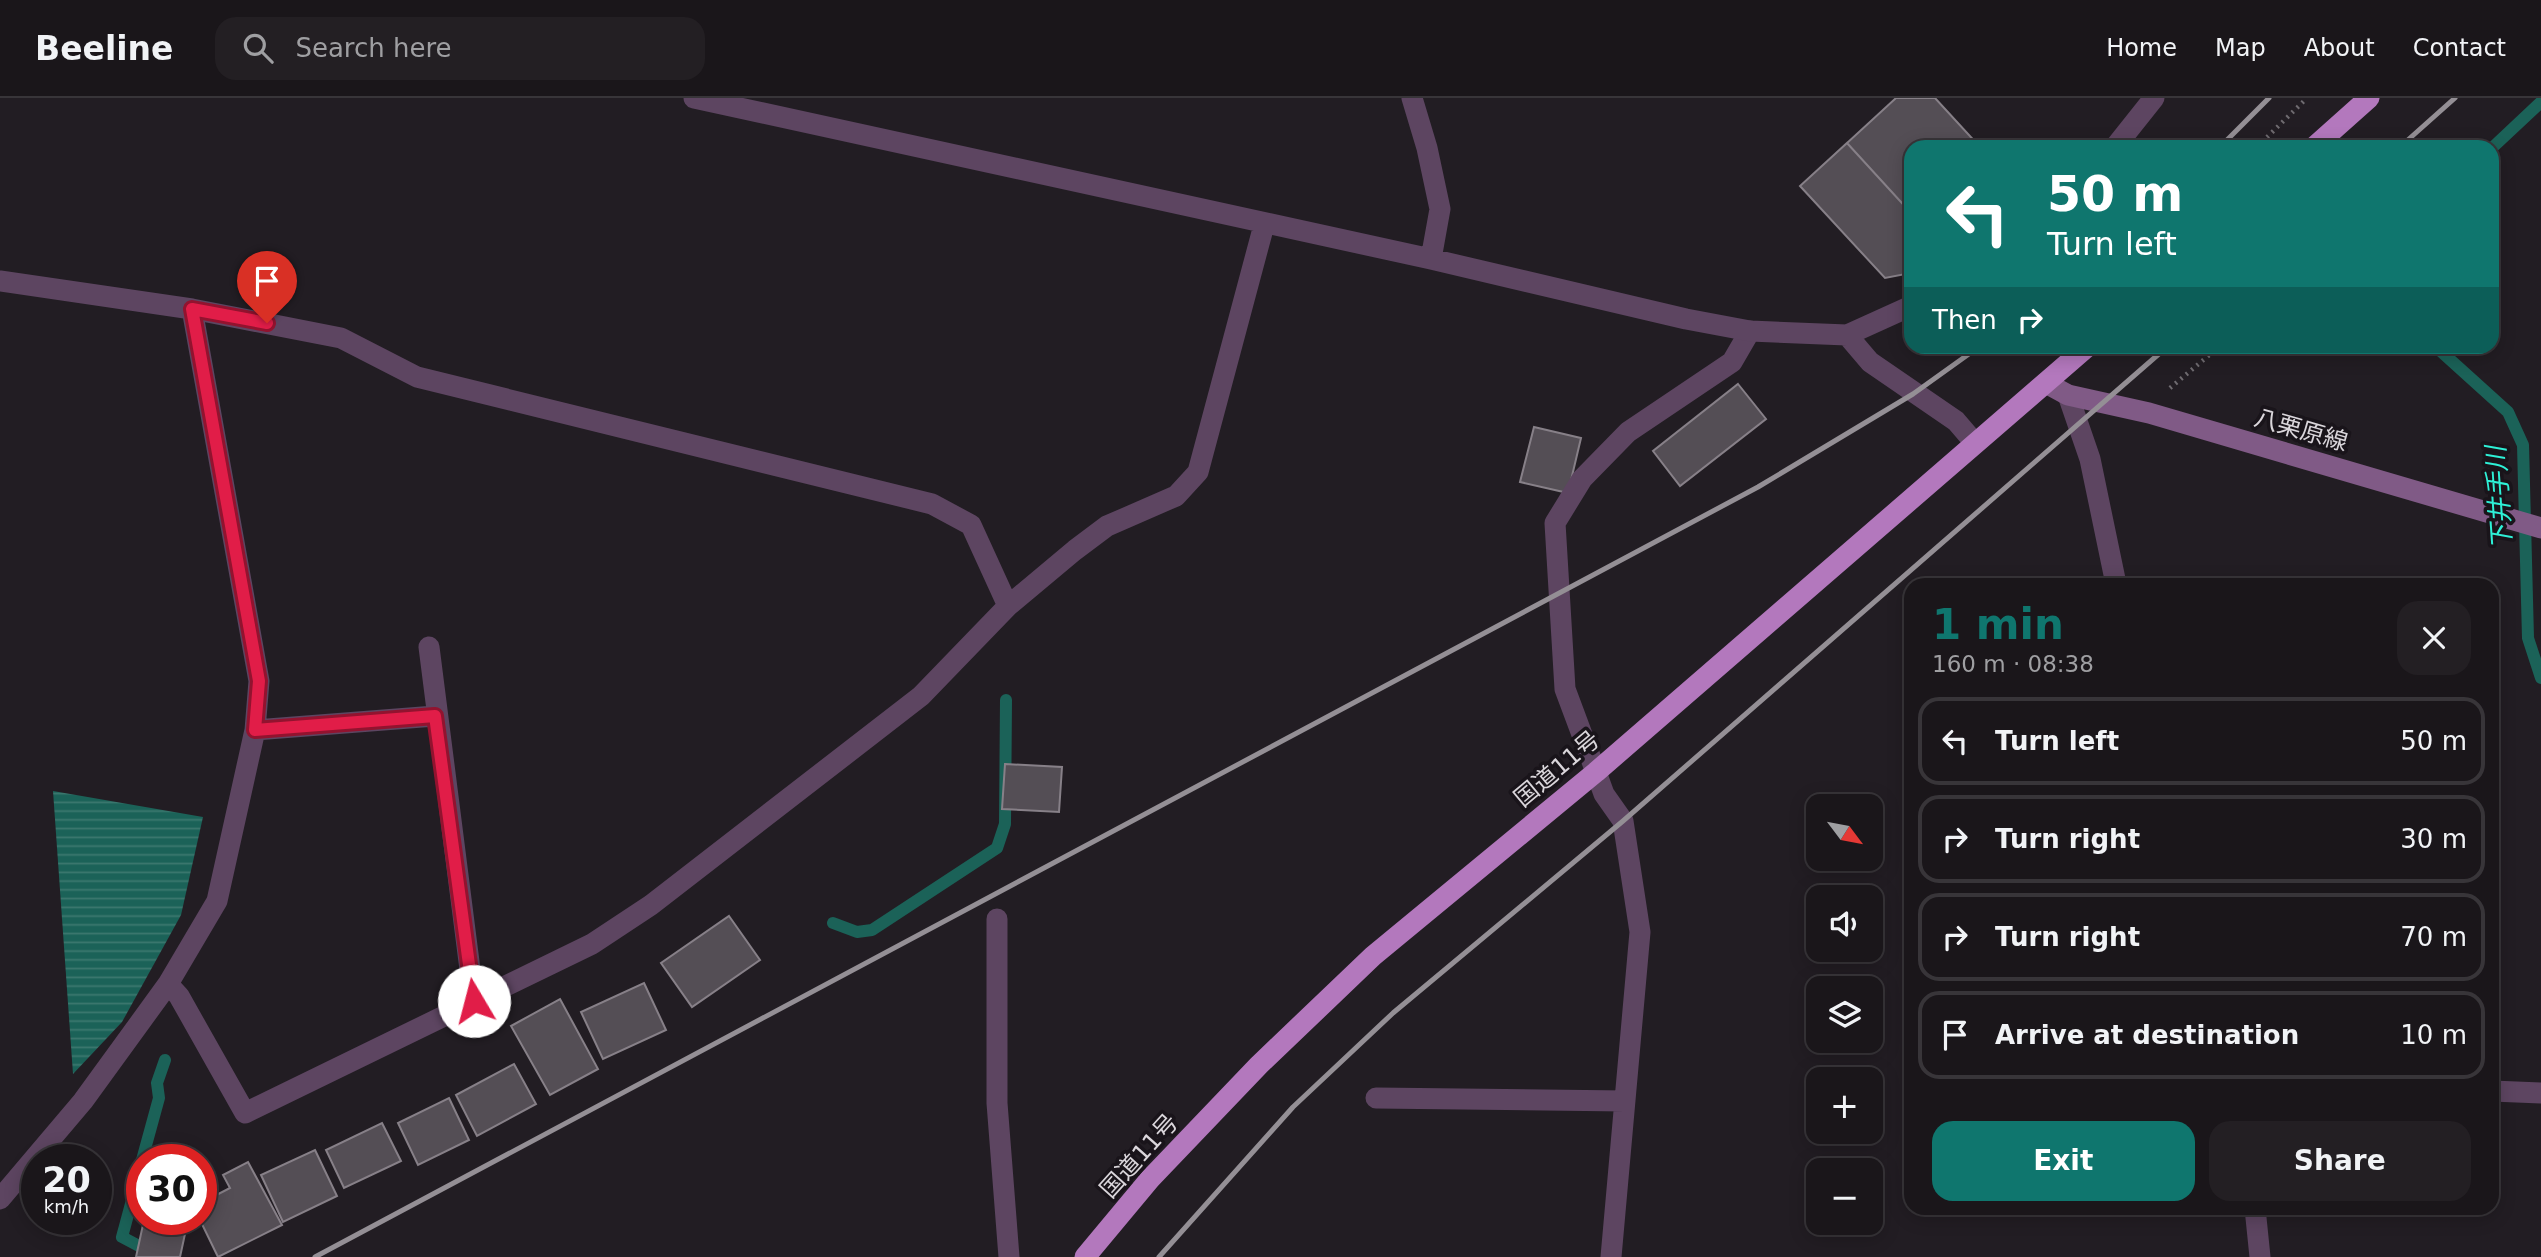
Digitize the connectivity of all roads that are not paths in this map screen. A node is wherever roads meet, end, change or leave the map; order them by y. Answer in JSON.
{"nodes":[{"id":1,"x":694,"y":98,"type":"edge"},
{"id":2,"x":1412,"y":98,"type":"edge"},
{"id":3,"x":2154,"y":98,"type":"edge"},
{"id":4,"x":2369,"y":98,"type":"edge"},
{"id":5,"x":2121,"y":140,"type":"edge"},
{"id":6,"x":2322,"y":140,"type":"edge"},
{"id":7,"x":1264,"y":225,"type":"junction"},
{"id":8,"x":1431,"y":259,"type":"junction"},
{"id":9,"x":0,"y":281,"type":"edge"},
{"id":10,"x":192,"y":309,"type":"junction"},
{"id":11,"x":1904,"y":309,"type":"edge"},
{"id":12,"x":1750,"y":331,"type":"junction"},
{"id":13,"x":1847,"y":335,"type":"junction"},
{"id":14,"x":2079,"y":354,"type":"edge"},
{"id":15,"x":2046,"y":383,"type":"junction"},
{"id":16,"x":2068,"y":395,"type":"junction"},
{"id":17,"x":1974,"y":442,"type":"junction"},
{"id":18,"x":2541,"y":528,"type":"edge"},
{"id":19,"x":2115,"y":578,"type":"edge"},
{"id":20,"x":1008,"y":606,"type":"junction"},
{"id":21,"x":429,"y":647,"type":"dead end"},
{"id":22,"x":435,"y":716,"type":"junction"},
{"id":23,"x":255,"y":730,"type":"junction"},
{"id":24,"x":1596,"y":772,"type":"junction"},
{"id":25,"x":997,"y":919,"type":"dead end"},
{"id":26,"x":168,"y":984,"type":"junction"},
{"id":27,"x":474,"y":1001,"type":"junction"},
{"id":28,"x":2499,"y":1091,"type":"edge"},
{"id":29,"x":2541,"y":1093,"type":"edge"},
{"id":30,"x":1376,"y":1097,"type":"dead end"},
{"id":31,"x":1625,"y":1101,"type":"junction"},
{"id":32,"x":0,"y":1199,"type":"edge"},
{"id":33,"x":2256,"y":1215,"type":"edge"},
{"id":34,"x":1009,"y":1257,"type":"edge"},
{"id":35,"x":1085,"y":1257,"type":"edge"},
{"id":36,"x":1611,"y":1257,"type":"edge"},
{"id":37,"x":2260,"y":1257,"type":"edge"}],
"edges":[{"from":1,"to":7,"type":"street"},
{"from":2,"to":8,"type":"street"},
{"from":3,"to":5,"type":"street"},
{"from":4,"to":6,"type":"highway"},
{"from":7,"to":8,"type":"street"},
{"from":7,"to":20,"type":"street"},
{"from":8,"to":12,"type":"street"},
{"from":9,"to":10,"type":"street"},
{"from":10,"to":20,"type":"street"},
{"from":10,"to":23,"type":"street"},
{"from":11,"to":13,"type":"street"},
{"from":12,"to":13,"type":"street"},
{"from":12,"to":24,"type":"street"},
{"from":13,"to":17,"type":"street"},
{"from":14,"to":15,"type":"highway","name":"国道11号"},
{"from":15,"to":16,"type":"main road","name":"八栗原線"},
{"from":15,"to":17,"type":"highway","name":"国道11号"},
{"from":16,"to":18,"type":"main road","name":"八栗原線"},
{"from":16,"to":19,"type":"street"},
{"from":17,"to":24,"type":"highway","name":"国道11号"},
{"from":20,"to":27,"type":"street"},
{"from":21,"to":22,"type":"street"},
{"from":22,"to":23,"type":"street"},
{"from":22,"to":27,"type":"street"},
{"from":23,"to":26,"type":"street"},
{"from":24,"to":31,"type":"street"},
{"from":24,"to":35,"type":"highway","name":"国道11号"},
{"from":25,"to":34,"type":"street"},
{"from":26,"to":27,"type":"street"},
{"from":26,"to":32,"type":"street"},
{"from":28,"to":29,"type":"street"},
{"from":30,"to":31,"type":"street"},
{"from":31,"to":36,"type":"street"},
{"from":33,"to":37,"type":"street"}]}
